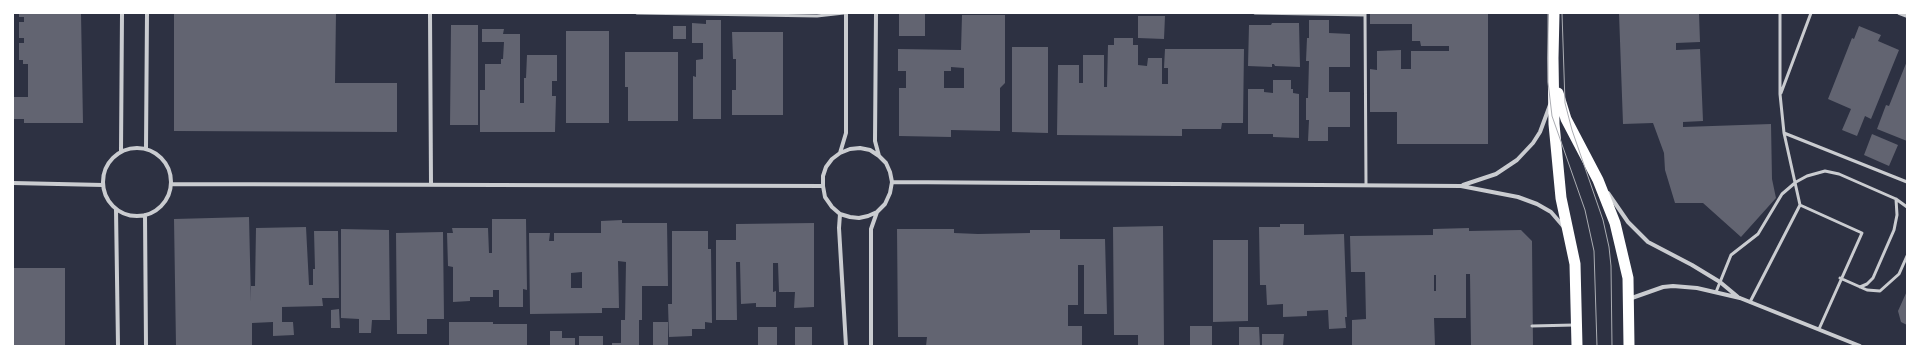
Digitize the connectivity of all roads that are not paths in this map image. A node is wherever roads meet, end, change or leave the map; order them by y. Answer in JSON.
{"nodes":[{"id":1,"x":122,"y":13,"type":"edge"},
{"id":2,"x":147,"y":13,"type":"edge"},
{"id":3,"x":430,"y":13,"type":"edge"},
{"id":4,"x":637,"y":13,"type":"edge"},
{"id":5,"x":845,"y":13,"type":"edge"},
{"id":6,"x":876,"y":13,"type":"edge"},
{"id":7,"x":1255,"y":13,"type":"edge"},
{"id":8,"x":1554,"y":13,"type":"edge"},
{"id":9,"x":1780,"y":13,"type":"edge"},
{"id":10,"x":1811,"y":13,"type":"edge"},
{"id":11,"x":1895,"y":13,"type":"edge"},
{"id":12,"x":1365,"y":14,"type":"edge"},
{"id":13,"x":1900,"y":14,"type":"edge"},
{"id":14,"x":1907,"y":16,"type":"edge"},
{"id":15,"x":1553,"y":58,"type":"junction"},
{"id":16,"x":1780,"y":94,"type":"junction"},
{"id":17,"x":1784,"y":133,"type":"junction"},
{"id":18,"x":146,"y":148,"type":"junction"},
{"id":19,"x":121,"y":151,"type":"junction"},
{"id":20,"x":840,"y":153,"type":"junction"},
{"id":21,"x":879,"y":156,"type":"junction"},
{"id":22,"x":1593,"y":170,"type":"junction"},
{"id":23,"x":892,"y":182,"type":"junction"},
{"id":24,"x":1796,"y":182,"type":"junction"},
{"id":25,"x":1907,"y":182,"type":"edge"},
{"id":26,"x":13,"y":183,"type":"edge"},
{"id":27,"x":172,"y":184,"type":"junction"},
{"id":28,"x":103,"y":185,"type":"junction"},
{"id":29,"x":431,"y":185,"type":"junction"},
{"id":30,"x":1366,"y":185,"type":"junction"},
{"id":31,"x":823,"y":186,"type":"junction"},
{"id":32,"x":1461,"y":186,"type":"junction"},
{"id":33,"x":1896,"y":199,"type":"junction"},
{"id":34,"x":1800,"y":206,"type":"junction"},
{"id":35,"x":1907,"y":207,"type":"edge"},
{"id":36,"x":116,"y":209,"type":"junction"},
{"id":37,"x":877,"y":212,"type":"junction"},
{"id":38,"x":840,"y":214,"type":"junction"},
{"id":39,"x":145,"y":215,"type":"junction"},
{"id":40,"x":1572,"y":243,"type":"junction"},
{"id":41,"x":1907,"y":256,"type":"edge"},
{"id":42,"x":1840,"y":278,"type":"junction"},
{"id":43,"x":1720,"y":282,"type":"junction"},
{"id":44,"x":1860,"y":287,"type":"junction"},
{"id":45,"x":1716,"y":292,"type":"junction"},
{"id":46,"x":1629,"y":298,"type":"junction"},
{"id":47,"x":1740,"y":298,"type":"junction"},
{"id":48,"x":1750,"y":302,"type":"junction"},
{"id":49,"x":1577,"y":325,"type":"junction"},
{"id":50,"x":1532,"y":326,"type":"dead end"},
{"id":51,"x":1819,"y":329,"type":"junction"},
{"id":52,"x":118,"y":346,"type":"edge"},
{"id":53,"x":146,"y":346,"type":"edge"},
{"id":54,"x":846,"y":346,"type":"edge"},
{"id":55,"x":871,"y":346,"type":"edge"},
{"id":56,"x":1577,"y":346,"type":"edge"},
{"id":57,"x":1630,"y":346,"type":"edge"},
{"id":58,"x":1860,"y":346,"type":"edge"}],
"edges":[{"from":1,"to":19,"type":"street"},
{"from":2,"to":18,"type":"street"},
{"from":3,"to":29,"type":"street"},
{"from":4,"to":5,"type":"lane"},
{"from":5,"to":20,"type":"street"},
{"from":6,"to":21,"type":"street"},
{"from":7,"to":12,"type":"lane"},
{"from":8,"to":15,"type":"highway"},
{"from":9,"to":16,"type":"lane"},
{"from":10,"to":16,"type":"lane"},
{"from":11,"to":13,"type":"lane"},
{"from":12,"to":30,"type":"lane"},
{"from":13,"to":14,"type":"street"},
{"from":15,"to":22,"type":"highway"},
{"from":15,"to":32,"type":"street"},
{"from":15,"to":40,"type":"highway"},
{"from":16,"to":17,"type":"lane"},
{"from":17,"to":24,"type":"lane"},
{"from":17,"to":25,"type":"lane"},
{"from":18,"to":19,"type":"street"},
{"from":18,"to":27,"type":"street"},
{"from":19,"to":28,"type":"street"},
{"from":20,"to":21,"type":"street"},
{"from":20,"to":31,"type":"street"},
{"from":21,"to":23,"type":"street"},
{"from":22,"to":43,"type":"street"},
{"from":22,"to":46,"type":"highway"},
{"from":23,"to":30,"type":"street"},
{"from":23,"to":37,"type":"street"},
{"from":24,"to":33,"type":"lane"},
{"from":24,"to":34,"type":"lane"},
{"from":24,"to":43,"type":"lane"},
{"from":26,"to":28,"type":"street"},
{"from":27,"to":29,"type":"street"},
{"from":27,"to":39,"type":"street"},
{"from":28,"to":36,"type":"street"},
{"from":29,"to":31,"type":"street"},
{"from":30,"to":32,"type":"street"},
{"from":31,"to":38,"type":"street"},
{"from":32,"to":40,"type":"street"},
{"from":33,"to":35,"type":"lane"},
{"from":33,"to":44,"type":"lane"},
{"from":34,"to":42,"type":"lane"},
{"from":34,"to":48,"type":"lane"},
{"from":36,"to":39,"type":"street"},
{"from":36,"to":52,"type":"street"},
{"from":37,"to":38,"type":"street"},
{"from":37,"to":55,"type":"street"},
{"from":38,"to":54,"type":"street"},
{"from":39,"to":53,"type":"street"},
{"from":40,"to":49,"type":"highway"},
{"from":41,"to":44,"type":"lane"},
{"from":42,"to":44,"type":"lane"},
{"from":42,"to":51,"type":"lane"},
{"from":43,"to":45,"type":"lane"},
{"from":43,"to":47,"type":"street"},
{"from":45,"to":46,"type":"street"},
{"from":45,"to":47,"type":"street"},
{"from":46,"to":57,"type":"highway"},
{"from":47,"to":48,"type":"street"},
{"from":48,"to":51,"type":"street"},
{"from":49,"to":50,"type":"lane"},
{"from":49,"to":56,"type":"highway"},
{"from":51,"to":58,"type":"street"}]}
